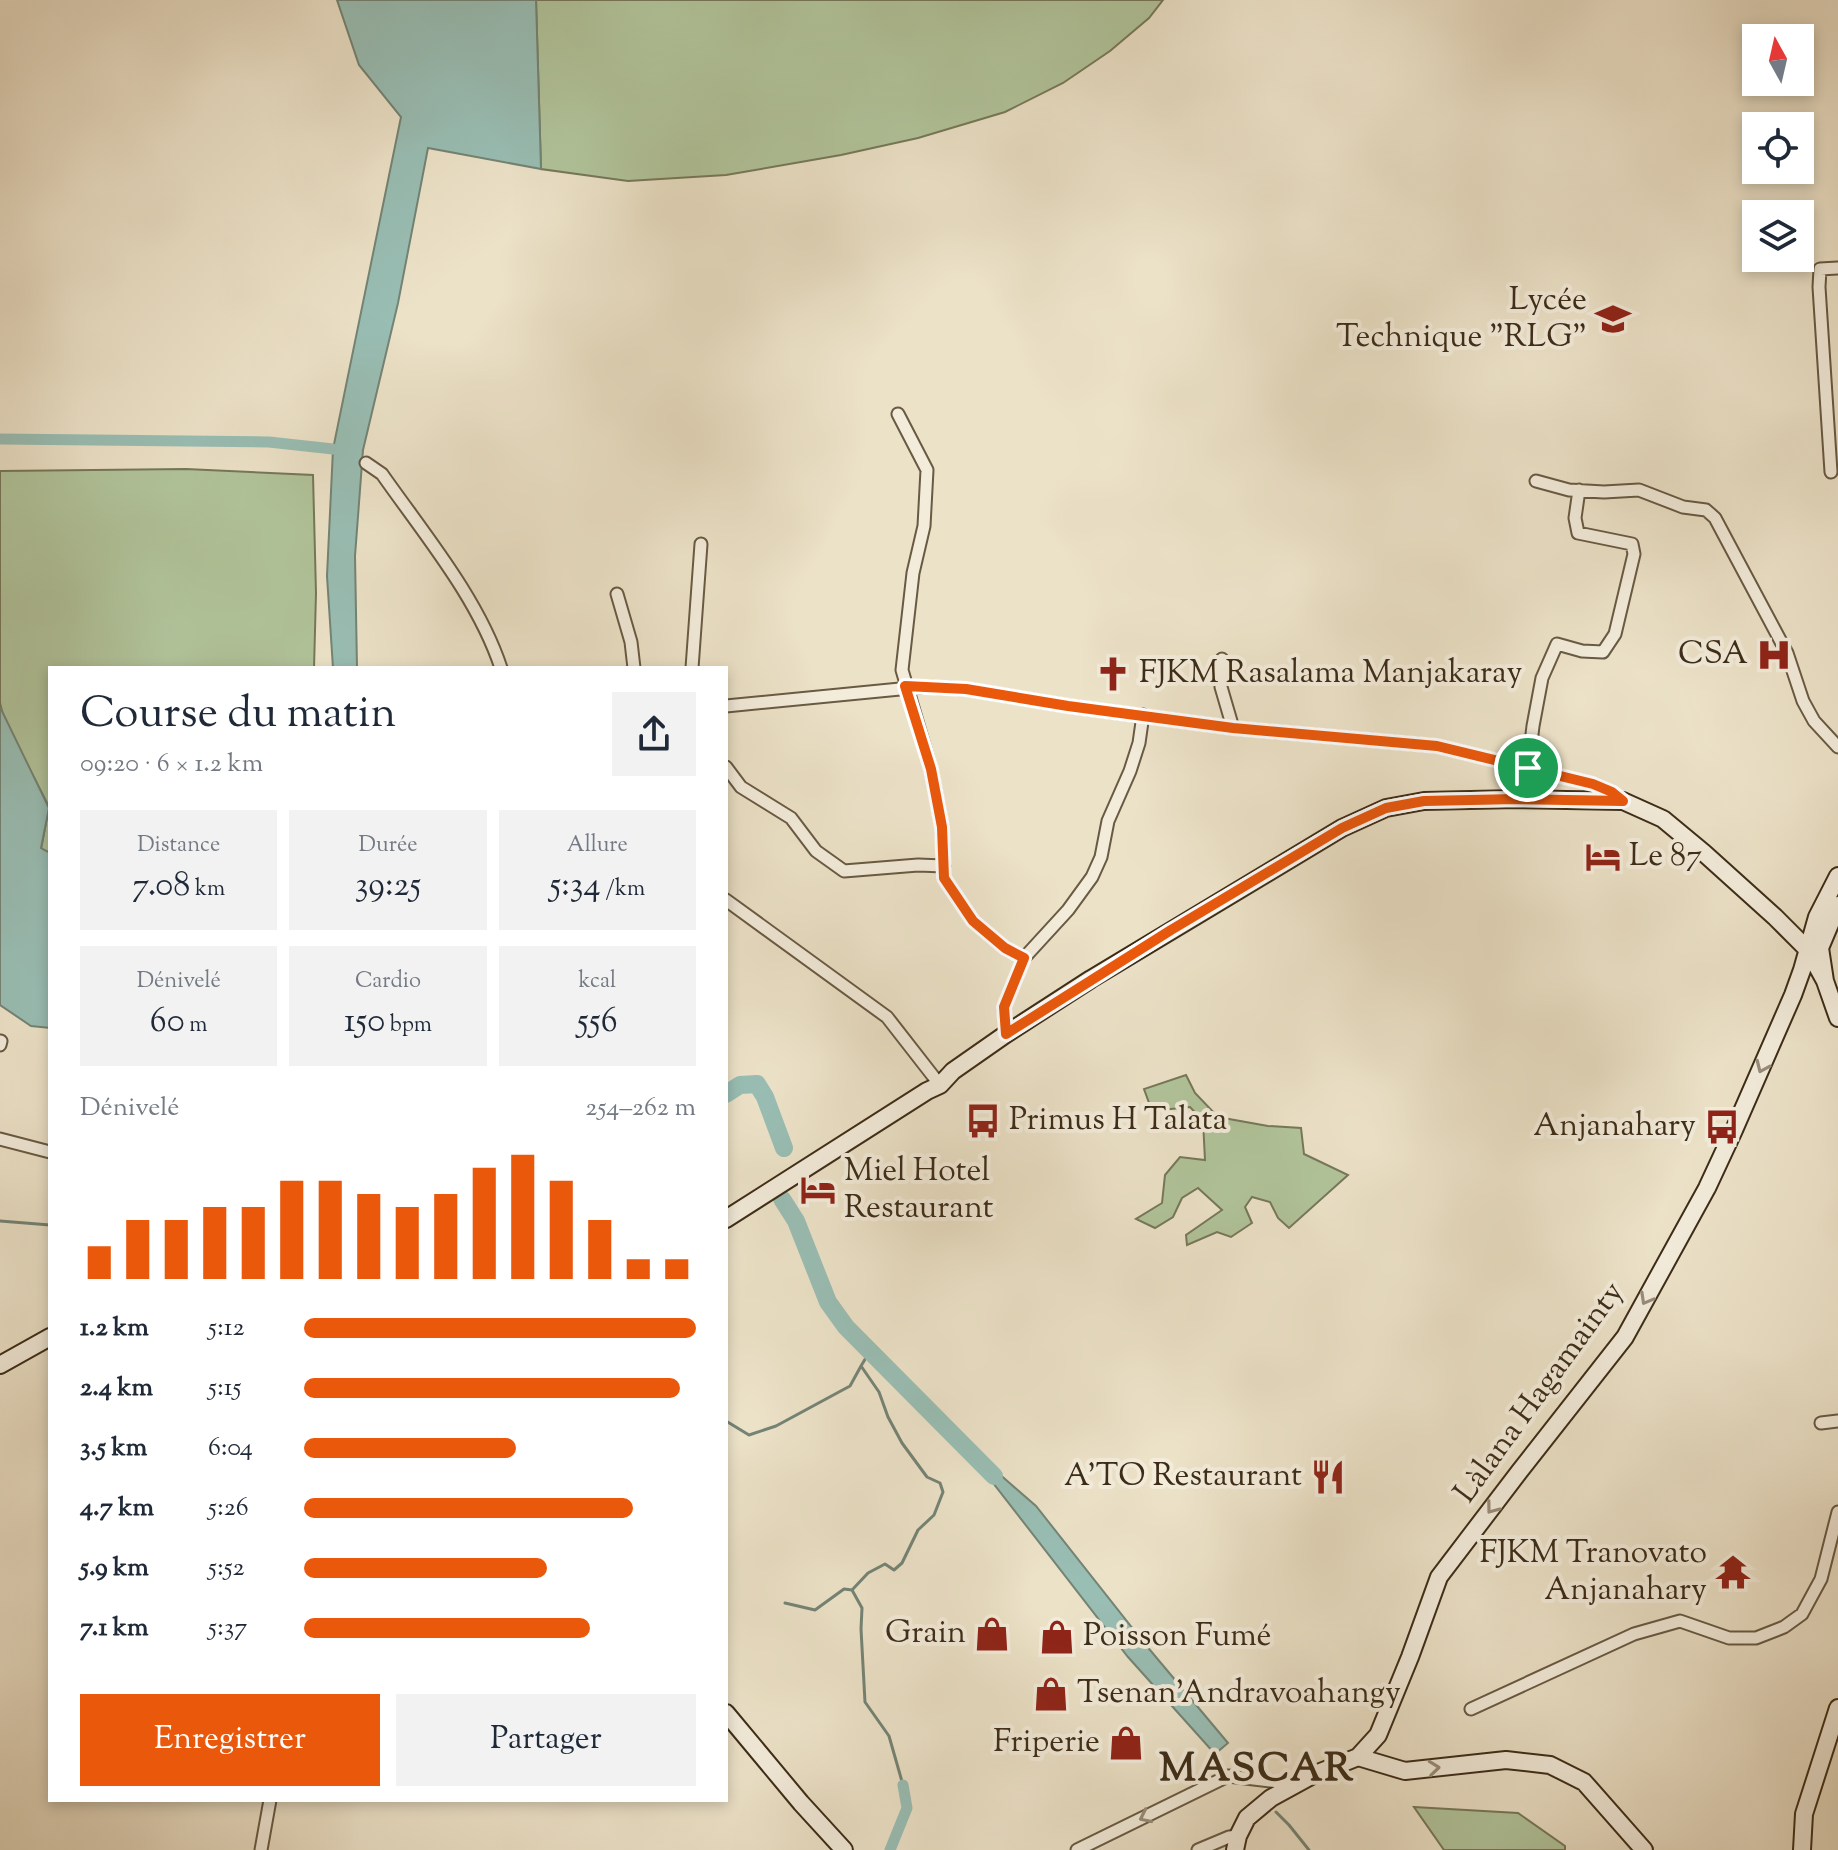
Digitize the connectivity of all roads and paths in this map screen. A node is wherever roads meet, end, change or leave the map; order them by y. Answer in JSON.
{"nodes":[{"id":1,"x":1838,"y":268,"type":"edge"},
{"id":2,"x":898,"y":414,"type":"dead end"},
{"id":3,"x":366,"y":463,"type":"dead end"},
{"id":4,"x":1831,"y":472,"type":"dead end"},
{"id":5,"x":1536,"y":481,"type":"dead end"},
{"id":6,"x":1579,"y":490,"type":"junction"},
{"id":7,"x":701,"y":544,"type":"dead end"},
{"id":8,"x":617,"y":594,"type":"dead end"},
{"id":9,"x":1222,"y":659,"type":"dead end"},
{"id":10,"x":500,"y":666,"type":"edge"},
{"id":11,"x":634,"y":666,"type":"edge"},
{"id":12,"x":692,"y":666,"type":"edge"},
{"id":13,"x":905,"y":686,"type":"junction"},
{"id":14,"x":728,"y":706,"type":"edge"},
{"id":15,"x":1143,"y":715,"type":"junction"},
{"id":16,"x":1233,"y":728,"type":"junction"},
{"id":17,"x":1838,"y":747,"type":"edge"},
{"id":18,"x":1528,"y":768,"type":"junction"},
{"id":19,"x":728,"y":770,"type":"edge"},
{"id":20,"x":1623,"y":801,"type":"junction"},
{"id":21,"x":944,"y":866,"type":"junction"},
{"id":22,"x":1838,"y":876,"type":"edge"},
{"id":23,"x":728,"y":901,"type":"edge"},
{"id":24,"x":1838,"y":905,"type":"edge"},
{"id":25,"x":1775,"y":917,"type":"junction"},
{"id":26,"x":1822,"y":924,"type":"junction"},
{"id":27,"x":1810,"y":945,"type":"junction"},
{"id":28,"x":1024,"y":958,"type":"junction"},
{"id":29,"x":1802,"y":970,"type":"junction"},
{"id":30,"x":1828,"y":990,"type":"junction"},
{"id":31,"x":1793,"y":995,"type":"junction"},
{"id":32,"x":1838,"y":1018,"type":"edge"},
{"id":33,"x":1006,"y":1034,"type":"junction"},
{"id":34,"x":938,"y":1082,"type":"junction"},
{"id":35,"x":0,"y":1139,"type":"edge"},
{"id":36,"x":48,"y":1151,"type":"edge"},
{"id":37,"x":807,"y":1163,"type":"junction"},
{"id":38,"x":728,"y":1208,"type":"edge"},
{"id":39,"x":728,"y":1218,"type":"edge"},
{"id":40,"x":48,"y":1338,"type":"edge"},
{"id":41,"x":0,"y":1365,"type":"edge"},
{"id":42,"x":1838,"y":1421,"type":"edge"},
{"id":43,"x":1821,"y":1423,"type":"dead end"},
{"id":44,"x":1838,"y":1512,"type":"edge"},
{"id":45,"x":1838,"y":1708,"type":"edge"},
{"id":46,"x":1471,"y":1709,"type":"dead end"},
{"id":47,"x":728,"y":1715,"type":"edge"},
{"id":48,"x":1358,"y":1757,"type":"junction"},
{"id":49,"x":1297,"y":1784,"type":"junction"},
{"id":50,"x":270,"y":1802,"type":"edge"},
{"id":51,"x":1236,"y":1843,"type":"edge"},
{"id":52,"x":261,"y":1850,"type":"edge"},
{"id":53,"x":844,"y":1850,"type":"edge"},
{"id":54,"x":1077,"y":1850,"type":"edge"},
{"id":55,"x":1198,"y":1850,"type":"edge"},
{"id":56,"x":1644,"y":1850,"type":"edge"},
{"id":57,"x":1802,"y":1850,"type":"edge"}],
"edges":[{"from":1,"to":4,"type":"street"},
{"from":2,"to":13,"type":"street"},
{"from":3,"to":10,"type":"street"},
{"from":5,"to":6,"type":"street"},
{"from":6,"to":17,"type":"street"},
{"from":6,"to":18,"type":"street"},
{"from":7,"to":12,"type":"street"},
{"from":8,"to":11,"type":"street"},
{"from":9,"to":16,"type":"street"},
{"from":13,"to":14,"type":"street"},
{"from":13,"to":15,"type":"street"},
{"from":13,"to":21,"type":"street"},
{"from":15,"to":16,"type":"street"},
{"from":15,"to":28,"type":"street"},
{"from":16,"to":18,"type":"street"},
{"from":18,"to":20,"type":"street"},
{"from":19,"to":21,"type":"street"},
{"from":20,"to":25,"type":"main road"},
{"from":20,"to":33,"type":"main road"},
{"from":21,"to":28,"type":"street"},
{"from":22,"to":26,"type":"main road"},
{"from":23,"to":34,"type":"street"},
{"from":24,"to":26,"type":"main road"},
{"from":25,"to":26,"type":"main road"},
{"from":25,"to":27,"type":"main road"},
{"from":25,"to":29,"type":"main road"},
{"from":26,"to":27,"type":"main road"},
{"from":26,"to":30,"type":"main road"},
{"from":27,"to":29,"type":"main road","name":"Làlana Hagamainty"},
{"from":27,"to":30,"type":"main road"},
{"from":28,"to":33,"type":"street"},
{"from":29,"to":31,"type":"main road","name":"Làlana Hagamainty"},
{"from":30,"to":31,"type":"main road"},
{"from":30,"to":32,"type":"main road"},
{"from":31,"to":48,"type":"main road","name":"Làlana Hagamainty","one_way":true},
{"from":33,"to":34,"type":"main road"},
{"from":34,"to":37,"type":"main road"},
{"from":35,"to":36,"type":"street"},
{"from":37,"to":38,"type":"main road"},
{"from":37,"to":39,"type":"main road"},
{"from":40,"to":41,"type":"main road"},
{"from":42,"to":43,"type":"street"},
{"from":44,"to":46,"type":"street"},
{"from":45,"to":57,"type":"main road"},
{"from":47,"to":53,"type":"main road"},
{"from":48,"to":49,"type":"main road"},
{"from":48,"to":56,"type":"main road","one_way":true},
{"from":49,"to":51,"type":"main road"},
{"from":49,"to":54,"type":"street","one_way":true},
{"from":50,"to":52,"type":"street"},
{"from":51,"to":55,"type":"street"}]}
